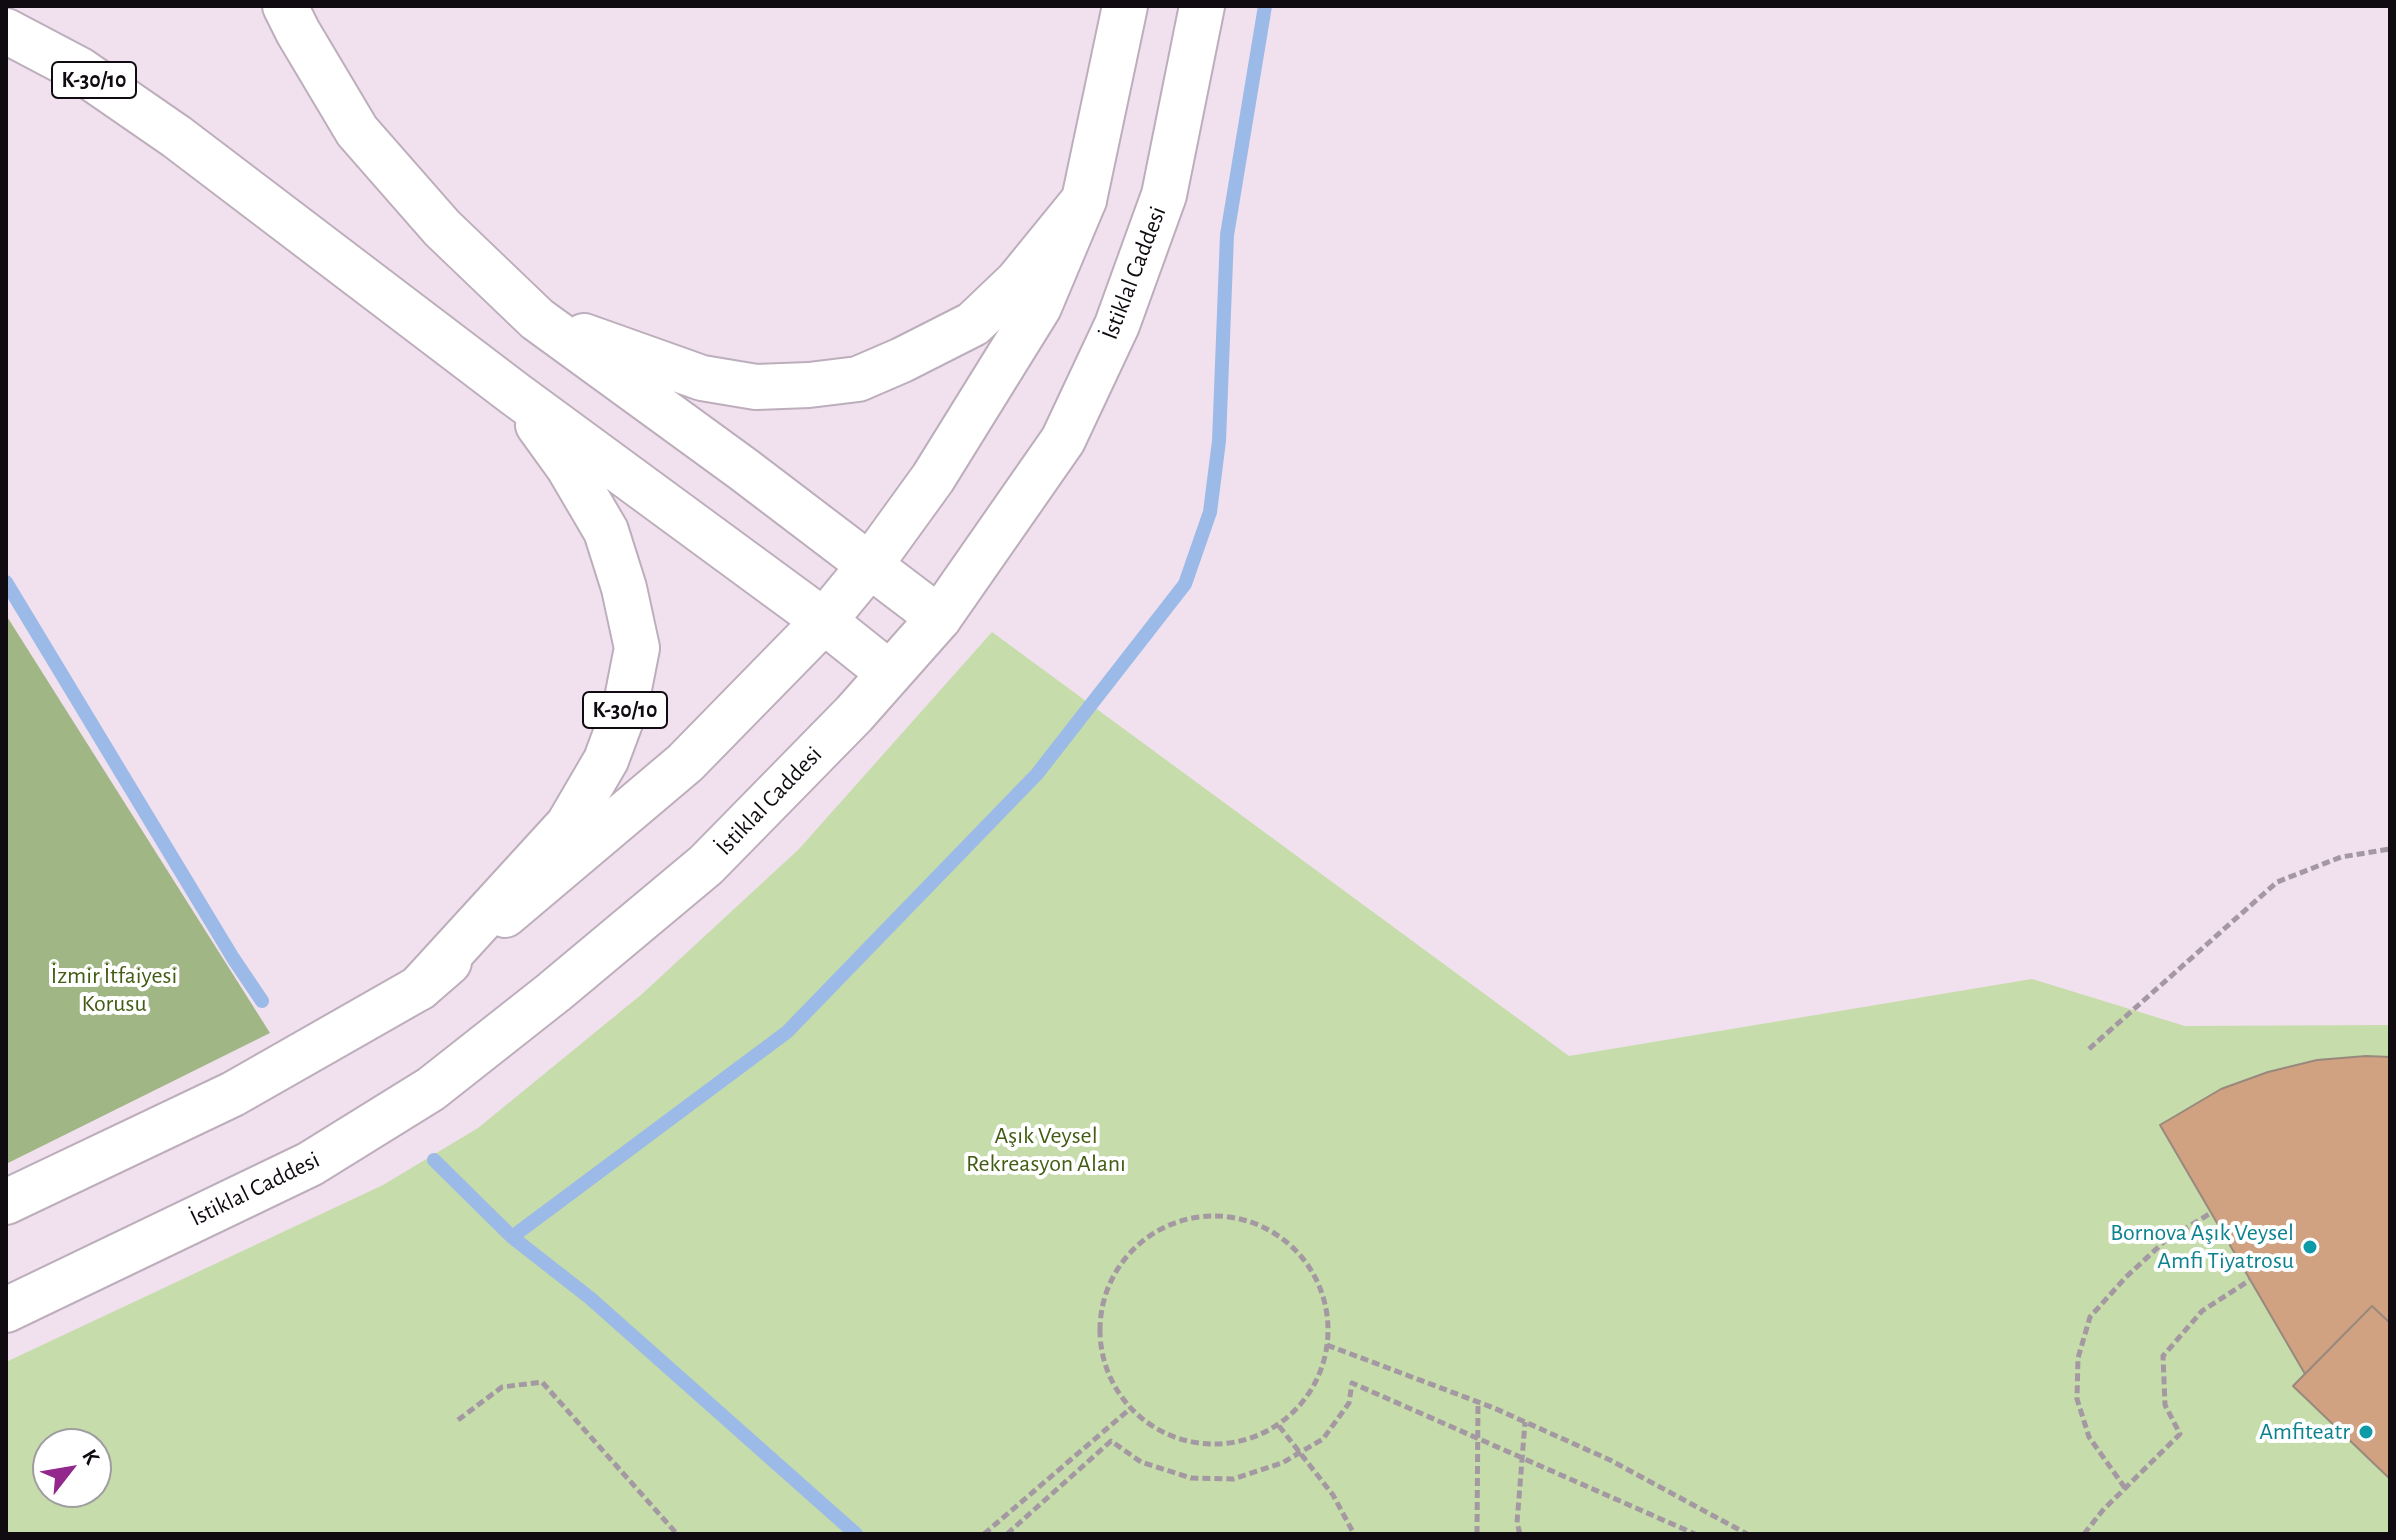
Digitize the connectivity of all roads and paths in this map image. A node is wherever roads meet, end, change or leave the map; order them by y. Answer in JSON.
{"nodes":[{"id":1,"x":285,"y":6,"type":"edge"},
{"id":2,"x":1125,"y":6,"type":"edge"},
{"id":3,"x":1202,"y":6,"type":"edge"},
{"id":4,"x":6,"y":31,"type":"edge"},
{"id":5,"x":1084,"y":200,"type":"junction"},
{"id":6,"x":537,"y":319,"type":"junction"},
{"id":7,"x":515,"y":394,"type":"junction"},
{"id":8,"x":870,"y":565,"type":"junction"},
{"id":9,"x":939,"y":618,"type":"junction"},
{"id":10,"x":824,"y":621,"type":"junction"},
{"id":11,"x":889,"y":673,"type":"junction"},
{"id":12,"x":2390,"y":849,"type":"edge"},
{"id":13,"x":419,"y":988,"type":"junction"},
{"id":14,"x":2089,"y":1049,"type":"dead end"},
{"id":15,"x":6,"y":1202,"type":"edge"},
{"id":16,"x":2211,"y":1213,"type":"dead end"},
{"id":17,"x":2250,"y":1280,"type":"dead end"},
{"id":18,"x":6,"y":1310,"type":"edge"},
{"id":19,"x":1327,"y":1345,"type":"junction"},
{"id":20,"x":1478,"y":1402,"type":"junction"},
{"id":21,"x":1131,"y":1408,"type":"junction"},
{"id":22,"x":458,"y":1420,"type":"dead end"},
{"id":23,"x":1525,"y":1422,"type":"junction"},
{"id":24,"x":1279,"y":1426,"type":"junction"},
{"id":25,"x":1479,"y":1439,"type":"junction"},
{"id":26,"x":1301,"y":1452,"type":"junction"},
{"id":27,"x":1523,"y":1458,"type":"junction"},
{"id":28,"x":2125,"y":1488,"type":"junction"},
{"id":29,"x":677,"y":1534,"type":"edge"},
{"id":30,"x":984,"y":1534,"type":"edge"},
{"id":31,"x":1007,"y":1534,"type":"edge"},
{"id":32,"x":1354,"y":1534,"type":"edge"},
{"id":33,"x":1477,"y":1534,"type":"edge"},
{"id":34,"x":1520,"y":1534,"type":"edge"},
{"id":35,"x":1695,"y":1534,"type":"edge"},
{"id":36,"x":1747,"y":1534,"type":"edge"},
{"id":37,"x":2084,"y":1534,"type":"edge"}],
"edges":[{"from":1,"to":6,"type":"main road"},
{"from":2,"to":5,"type":"main road"},
{"from":3,"to":9,"type":"main road","name":"İstiklal Caddesi"},
{"from":4,"to":7,"type":"main road","number":"K-30/10"},
{"from":5,"to":6,"type":"main road"},
{"from":5,"to":8,"type":"main road"},
{"from":6,"to":8,"type":"main road"},
{"from":7,"to":10,"type":"main road","number":"K-30/10"},
{"from":7,"to":13,"type":"main road","number":"K-30/10"},
{"from":8,"to":9,"type":"main road"},
{"from":8,"to":10,"type":"main road"},
{"from":9,"to":11,"type":"main road","name":"İstiklal Caddesi"},
{"from":10,"to":11,"type":"main road"},
{"from":10,"to":13,"type":"main road"},
{"from":11,"to":18,"type":"main road","name":"İstiklal Caddesi"},
{"from":12,"to":14,"type":"path"},
{"from":13,"to":15,"type":"main road"},
{"from":16,"to":28,"type":"path"},
{"from":17,"to":28,"type":"path"},
{"from":19,"to":20,"type":"path"},
{"from":19,"to":21,"type":"path"},
{"from":19,"to":24,"type":"path"},
{"from":20,"to":23,"type":"path"},
{"from":20,"to":25,"type":"path"},
{"from":21,"to":24,"type":"path"},
{"from":21,"to":30,"type":"path"},
{"from":22,"to":29,"type":"path"},
{"from":23,"to":27,"type":"path"},
{"from":23,"to":36,"type":"path"},
{"from":24,"to":26,"type":"path"},
{"from":25,"to":26,"type":"path"},
{"from":25,"to":27,"type":"path"},
{"from":25,"to":33,"type":"path"},
{"from":26,"to":31,"type":"path"},
{"from":26,"to":32,"type":"path"},
{"from":27,"to":34,"type":"path"},
{"from":27,"to":35,"type":"path"},
{"from":28,"to":37,"type":"path"}]}
